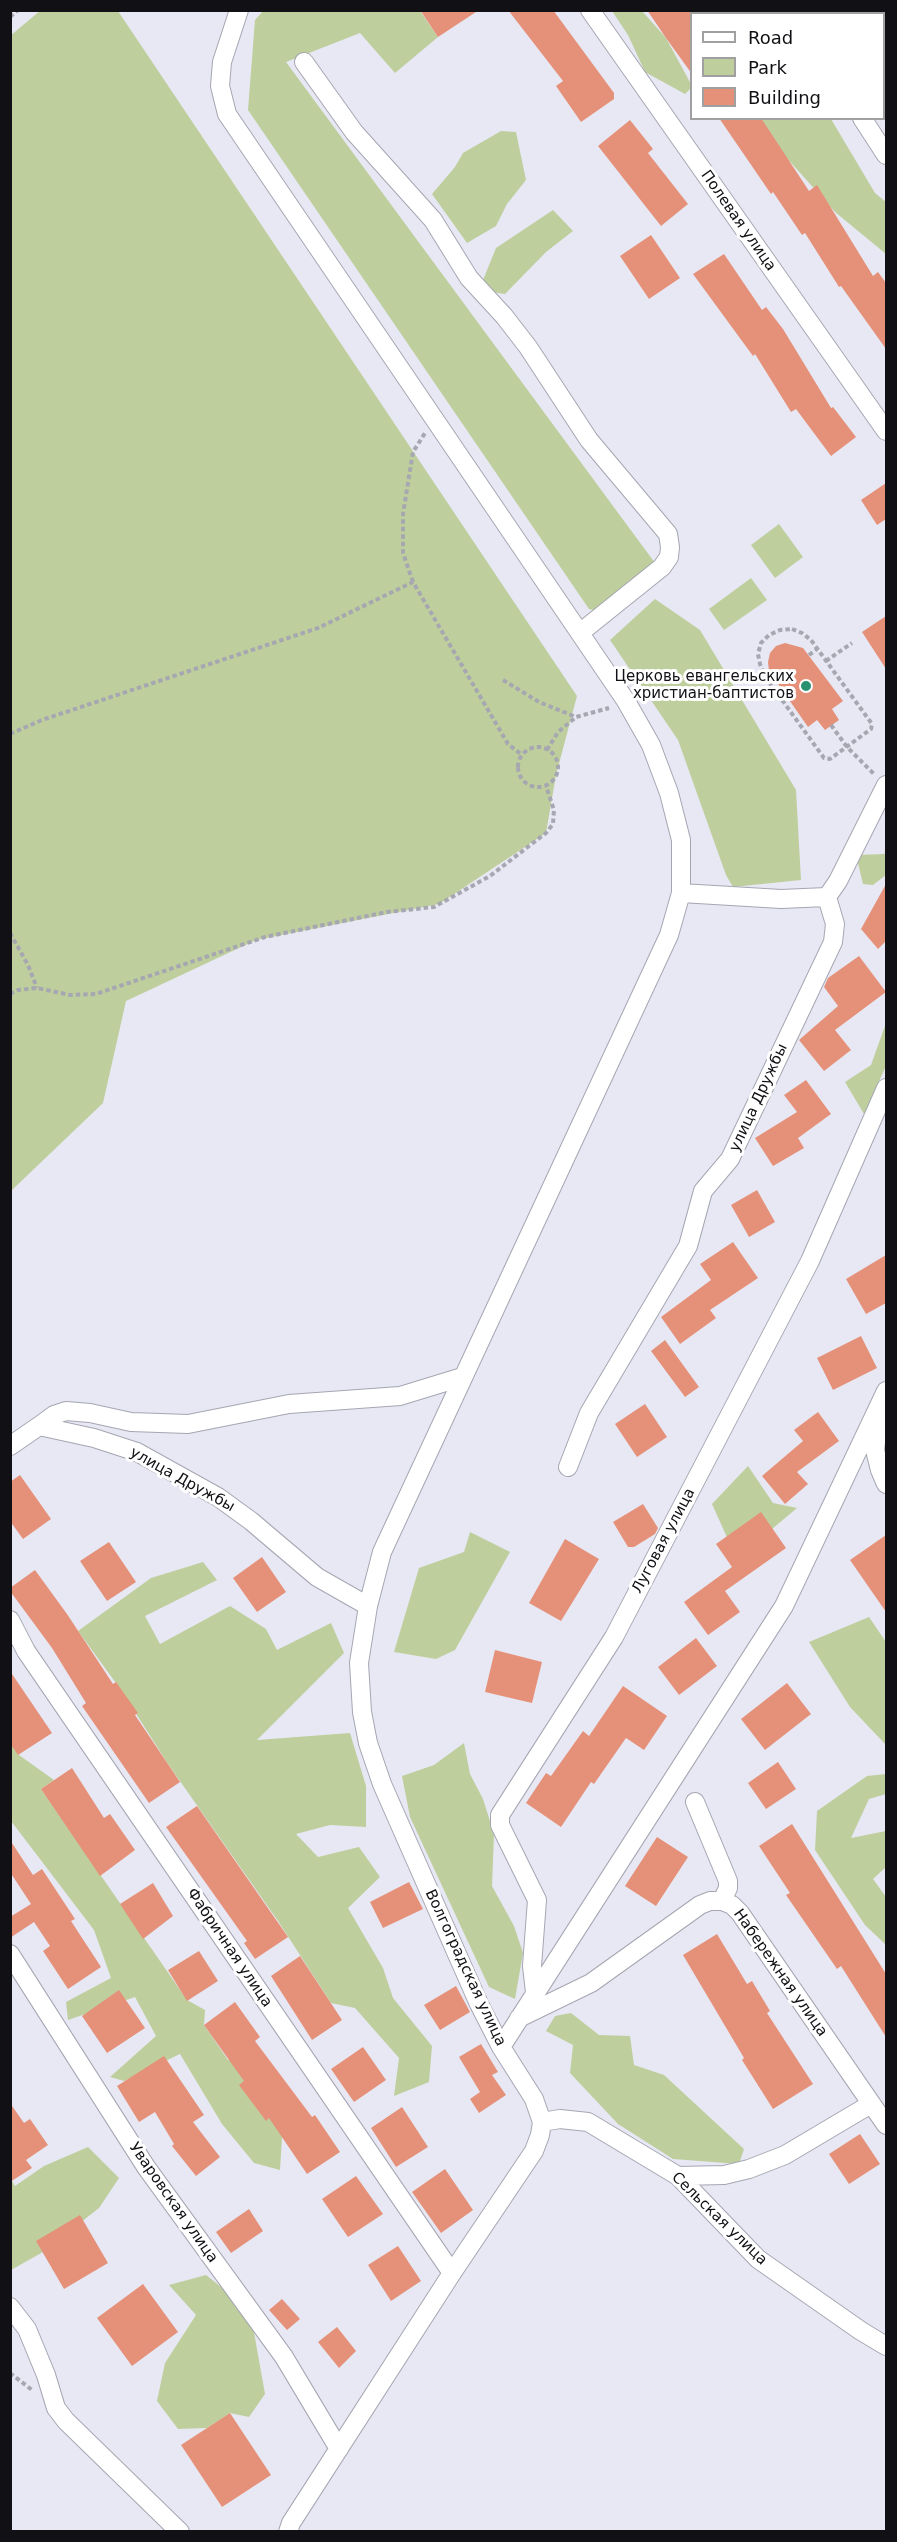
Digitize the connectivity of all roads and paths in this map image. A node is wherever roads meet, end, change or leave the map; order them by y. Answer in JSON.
{"nodes":[{"id":1,"x":18,"y":10,"type":"edge"},
{"id":2,"x":239,"y":10,"type":"edge"},
{"id":3,"x":590,"y":10,"type":"edge"},
{"id":4,"x":10,"y":17,"type":"edge"},
{"id":5,"x":304,"y":62,"type":"dead end"},
{"id":6,"x":863,"y":120,"type":"edge"},
{"id":7,"x":886,"y":155,"type":"edge"},
{"id":8,"x":436,"y":422,"type":"junction"},
{"id":9,"x":886,"y":431,"type":"edge"},
{"id":10,"x":413,"y":582,"type":"junction"},
{"id":11,"x":582,"y":632,"type":"junction"},
{"id":12,"x":852,"y":643,"type":"dead end"},
{"id":13,"x":817,"y":649,"type":"junction"},
{"id":14,"x":809,"y":655,"type":"dead end"},
{"id":15,"x":826,"y":661,"type":"junction"},
{"id":16,"x":503,"y":680,"type":"dead end"},
{"id":17,"x":626,"y":701,"type":"junction"},
{"id":18,"x":576,"y":717,"type":"junction"},
{"id":19,"x":831,"y":725,"type":"dead end"},
{"id":20,"x":10,"y":734,"type":"edge"},
{"id":21,"x":847,"y":747,"type":"junction"},
{"id":22,"x":547,"y":750,"type":"junction"},
{"id":23,"x":522,"y":755,"type":"junction"},
{"id":24,"x":882,"y":780,"type":"edge"},
{"id":25,"x":546,"y":786,"type":"junction"},
{"id":26,"x":681,"y":893,"type":"junction"},
{"id":27,"x":827,"y":897,"type":"junction"},
{"id":28,"x":10,"y":933,"type":"edge"},
{"id":29,"x":37,"y":988,"type":"junction"},
{"id":30,"x":10,"y":994,"type":"edge"},
{"id":31,"x":886,"y":1088,"type":"edge"},
{"id":32,"x":462,"y":1377,"type":"junction"},
{"id":33,"x":886,"y":1393,"type":"edge"},
{"id":34,"x":39,"y":1426,"type":"junction"},
{"id":35,"x":10,"y":1446,"type":"edge"},
{"id":36,"x":568,"y":1467,"type":"dead end"},
{"id":37,"x":850,"y":1468,"type":"junction"},
{"id":38,"x":886,"y":1484,"type":"edge"},
{"id":39,"x":368,"y":1606,"type":"junction"},
{"id":40,"x":10,"y":1620,"type":"edge"},
{"id":41,"x":695,"y":1802,"type":"dead end"},
{"id":42,"x":722,"y":1901,"type":"junction"},
{"id":43,"x":10,"y":1954,"type":"edge"},
{"id":44,"x":536,"y":1992,"type":"junction"},
{"id":45,"x":519,"y":2018,"type":"junction"},
{"id":46,"x":501,"y":2047,"type":"junction"},
{"id":47,"x":871,"y":2104,"type":"junction"},
{"id":48,"x":542,"y":2122,"type":"junction"},
{"id":49,"x":886,"y":2125,"type":"edge"},
{"id":50,"x":678,"y":2176,"type":"junction"},
{"id":51,"x":452,"y":2273,"type":"junction"},
{"id":52,"x":10,"y":2307,"type":"edge"},
{"id":53,"x":886,"y":2346,"type":"edge"},
{"id":54,"x":339,"y":2449,"type":"junction"},
{"id":55,"x":180,"y":2532,"type":"edge"},
{"id":56,"x":288,"y":2532,"type":"edge"}],
"edges":[{"from":1,"to":4,"type":"path"},
{"from":2,"to":8,"type":"street","name":"Волгоградская улица"},
{"from":3,"to":9,"type":"street","name":"Полевая улица"},
{"from":5,"to":11,"type":"street"},
{"from":6,"to":7,"type":"street"},
{"from":8,"to":10,"type":"path"},
{"from":8,"to":11,"type":"street","name":"Волгоградская улица"},
{"from":10,"to":20,"type":"path"},
{"from":10,"to":23,"type":"path"},
{"from":11,"to":17,"type":"street","name":"Волгоградская улица"},
{"from":12,"to":15,"type":"path"},
{"from":13,"to":14,"type":"path"},
{"from":13,"to":15,"type":"path"},
{"from":13,"to":21,"type":"path"},
{"from":15,"to":21,"type":"path"},
{"from":16,"to":18,"type":"path"},
{"from":17,"to":18,"type":"path"},
{"from":17,"to":26,"type":"street","name":"Волгоградская улица"},
{"from":18,"to":22,"type":"path"},
{"from":19,"to":21,"type":"path"},
{"from":21,"to":24,"type":"path"},
{"from":22,"to":23,"type":"path"},
{"from":22,"to":25,"type":"path"},
{"from":23,"to":25,"type":"path"},
{"from":24,"to":27,"type":"street"},
{"from":25,"to":29,"type":"path"},
{"from":26,"to":27,"type":"street"},
{"from":26,"to":32,"type":"street","name":"Волгоградская улица"},
{"from":27,"to":36,"type":"street","name":"улица Дружбы"},
{"from":28,"to":29,"type":"path"},
{"from":29,"to":30,"type":"path"},
{"from":31,"to":44,"type":"street","name":"Луговая улица"},
{"from":32,"to":34,"type":"street"},
{"from":32,"to":39,"type":"street","name":"Волгоградская улица"},
{"from":33,"to":37,"type":"street"},
{"from":33,"to":38,"type":"street"},
{"from":34,"to":35,"type":"street"},
{"from":34,"to":39,"type":"street","name":"улица Дружбы"},
{"from":37,"to":38,"type":"street"},
{"from":37,"to":44,"type":"street"},
{"from":39,"to":46,"type":"street","name":"Волгоградская улица"},
{"from":40,"to":51,"type":"street","name":"Фабричная улица"},
{"from":41,"to":42,"type":"street"},
{"from":42,"to":45,"type":"street","name":"Набережная улица"},
{"from":42,"to":47,"type":"street","name":"Набережная улица"},
{"from":43,"to":54,"type":"street","name":"Уваровская улица"},
{"from":44,"to":45,"type":"street"},
{"from":45,"to":46,"type":"street"},
{"from":46,"to":48,"type":"street","name":"Волгоградская улица"},
{"from":47,"to":49,"type":"street","name":"Набережная улица"},
{"from":47,"to":50,"type":"street"},
{"from":48,"to":50,"type":"street","name":"Сельская улица"},
{"from":48,"to":51,"type":"street"},
{"from":50,"to":53,"type":"street","name":"Сельская улица"},
{"from":51,"to":54,"type":"street"},
{"from":52,"to":55,"type":"street"},
{"from":54,"to":56,"type":"street"}]}
